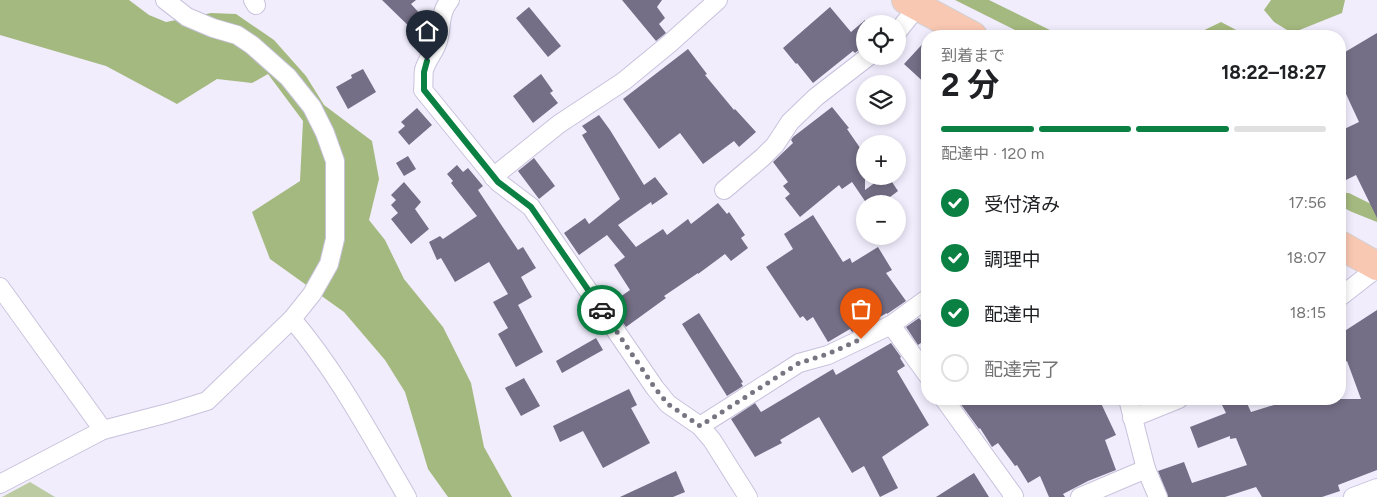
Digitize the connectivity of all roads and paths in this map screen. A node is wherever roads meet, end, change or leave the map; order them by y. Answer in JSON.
{"nodes":[{"id":1,"x":165,"y":0,"type":"edge"},
{"id":2,"x":450,"y":0,"type":"edge"},
{"id":3,"x":718,"y":0,"type":"edge"},
{"id":4,"x":912,"y":3,"type":"edge"},
{"id":5,"x":906,"y":15,"type":"edge"},
{"id":6,"x":963,"y":30,"type":"edge"},
{"id":7,"x":858,"y":65,"type":"edge"},
{"id":8,"x":493,"y":177,"type":"junction"},
{"id":9,"x":724,"y":190,"type":"dead end"},
{"id":10,"x":1346,"y":249,"type":"edge"},
{"id":11,"x":1377,"y":267,"type":"edge"},
{"id":12,"x":0,"y":287,"type":"edge"},
{"id":13,"x":1346,"y":292,"type":"edge"},
{"id":14,"x":921,"y":303,"type":"edge"},
{"id":15,"x":292,"y":319,"type":"junction"},
{"id":16,"x":892,"y":325,"type":"junction"},
{"id":17,"x":921,"y":366,"type":"edge"},
{"id":18,"x":948,"y":405,"type":"edge"},
{"id":19,"x":1129,"y":405,"type":"edge"},
{"id":20,"x":1164,"y":405,"type":"edge"},
{"id":21,"x":1132,"y":418,"type":"junction"},
{"id":22,"x":700,"y":426,"type":"junction"},
{"id":23,"x":103,"y":430,"type":"junction"},
{"id":24,"x":1146,"y":469,"type":"junction"},
{"id":25,"x":0,"y":484,"type":"edge"},
{"id":26,"x":1377,"y":488,"type":"edge"},
{"id":27,"x":407,"y":497,"type":"edge"},
{"id":28,"x":748,"y":497,"type":"edge"},
{"id":29,"x":1015,"y":497,"type":"edge"},
{"id":30,"x":1080,"y":497,"type":"edge"},
{"id":31,"x":1158,"y":497,"type":"edge"},
{"id":32,"x":1353,"y":497,"type":"edge"}],
"edges":[{"from":1,"to":15,"type":"street"},
{"from":2,"to":8,"type":"street"},
{"from":3,"to":8,"type":"street"},
{"from":4,"to":5,"type":"street"},
{"from":4,"to":6,"type":"main road"},
{"from":7,"to":9,"type":"street"},
{"from":8,"to":22,"type":"street"},
{"from":10,"to":11,"type":"main road"},
{"from":11,"to":13,"type":"street"},
{"from":12,"to":23,"type":"street"},
{"from":14,"to":16,"type":"street"},
{"from":15,"to":23,"type":"street"},
{"from":15,"to":27,"type":"street"},
{"from":16,"to":17,"type":"street"},
{"from":16,"to":22,"type":"street"},
{"from":18,"to":29,"type":"street"},
{"from":19,"to":21,"type":"street"},
{"from":20,"to":21,"type":"street"},
{"from":21,"to":24,"type":"street"},
{"from":22,"to":28,"type":"street"},
{"from":23,"to":25,"type":"street"},
{"from":24,"to":30,"type":"street"},
{"from":24,"to":31,"type":"street"},
{"from":26,"to":32,"type":"street"}]}
